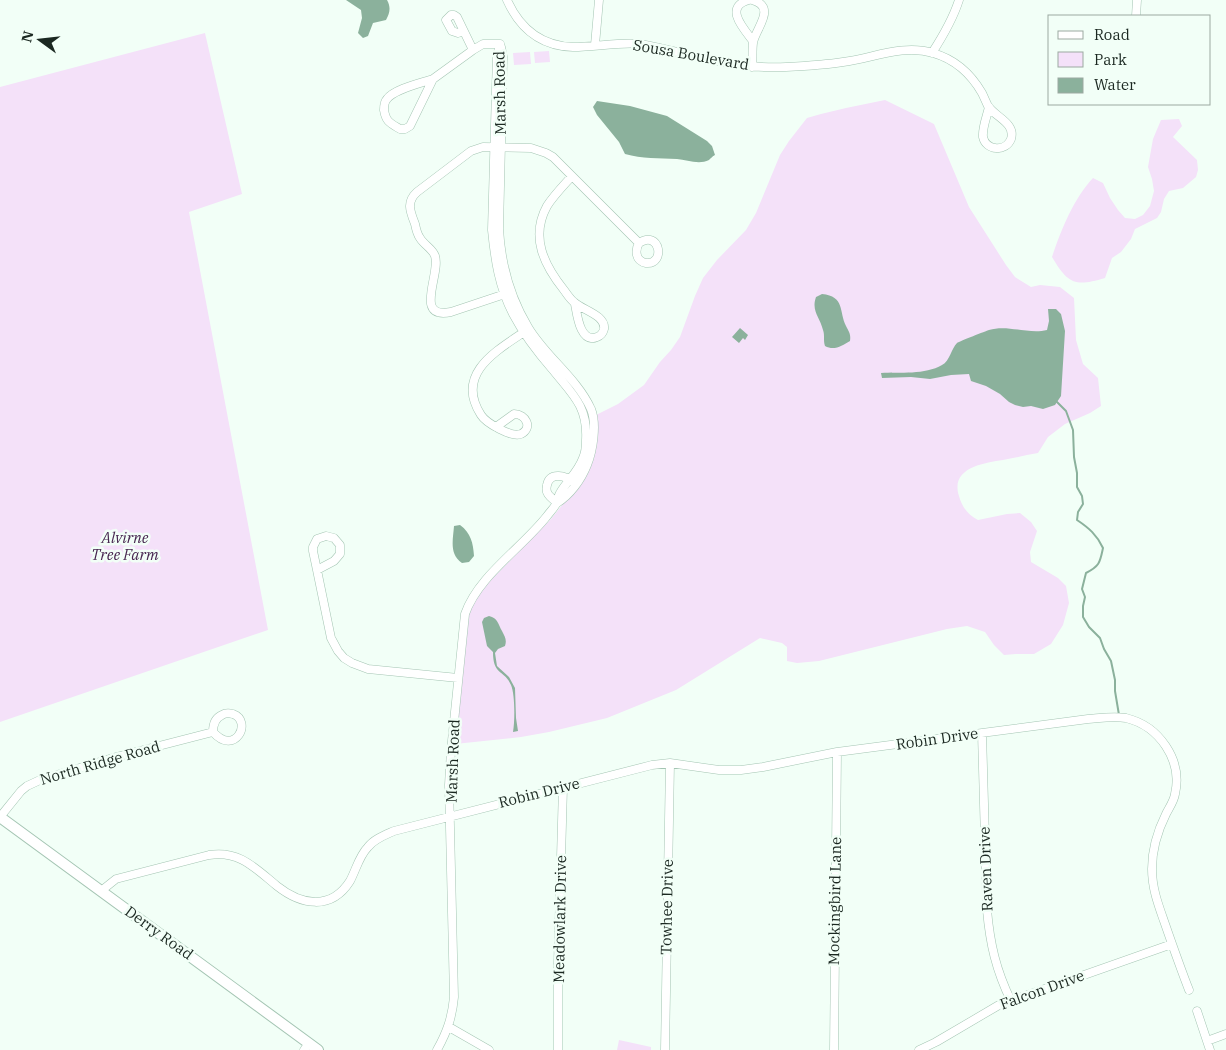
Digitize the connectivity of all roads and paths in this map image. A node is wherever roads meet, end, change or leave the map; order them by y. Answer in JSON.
{"nodes":[{"id":1,"x":507,"y":0,"type":"edge"},
{"id":2,"x":599,"y":0,"type":"edge"},
{"id":3,"x":751,"y":0,"type":"edge"},
{"id":4,"x":959,"y":0,"type":"edge"},
{"id":5,"x":1136,"y":0,"type":"edge"},
{"id":6,"x":1136,"y":15,"type":"edge"},
{"id":7,"x":463,"y":30,"type":"dead end"},
{"id":8,"x":753,"y":41,"type":"junction"},
{"id":9,"x":595,"y":45,"type":"junction"},
{"id":10,"x":473,"y":50,"type":"junction"},
{"id":11,"x":932,"y":53,"type":"junction"},
{"id":12,"x":752,"y":66,"type":"junction"},
{"id":13,"x":433,"y":79,"type":"junction"},
{"id":14,"x":989,"y":107,"type":"junction"},
{"id":15,"x":498,"y":148,"type":"junction"},
{"id":16,"x":572,"y":176,"type":"junction"},
{"id":17,"x":639,"y":243,"type":"dead end"},
{"id":18,"x":507,"y":293,"type":"junction"},
{"id":19,"x":575,"y":304,"type":"junction"},
{"id":20,"x":526,"y":330,"type":"junction"},
{"id":21,"x":496,"y":427,"type":"dead end"},
{"id":22,"x":573,"y":481,"type":"junction"},
{"id":23,"x":556,"y":503,"type":"junction"},
{"id":24,"x":317,"y":570,"type":"junction"},
{"id":25,"x":458,"y":678,"type":"junction"},
{"id":26,"x":213,"y":732,"type":"dead end"},
{"id":27,"x":982,"y":733,"type":"junction"},
{"id":28,"x":837,"y":752,"type":"junction"},
{"id":29,"x":670,"y":763,"type":"junction"},
{"id":30,"x":563,"y":787,"type":"junction"},
{"id":31,"x":451,"y":816,"type":"junction"},
{"id":32,"x":0,"y":817,"type":"edge"},
{"id":33,"x":102,"y":891,"type":"junction"},
{"id":34,"x":1172,"y":944,"type":"junction"},
{"id":35,"x":1189,"y":990,"type":"dead end"},
{"id":36,"x":1011,"y":1001,"type":"junction"},
{"id":37,"x":1197,"y":1011,"type":"dead end"},
{"id":38,"x":448,"y":1027,"type":"junction"},
{"id":39,"x":1226,"y":1034,"type":"edge"},
{"id":40,"x":306,"y":1047,"type":"edge"},
{"id":41,"x":1209,"y":1048,"type":"edge"},
{"id":42,"x":318,"y":1050,"type":"edge"},
{"id":43,"x":437,"y":1050,"type":"edge"},
{"id":44,"x":489,"y":1050,"type":"edge"},
{"id":45,"x":558,"y":1050,"type":"edge"},
{"id":46,"x":665,"y":1050,"type":"edge"},
{"id":47,"x":834,"y":1050,"type":"edge"},
{"id":48,"x":919,"y":1050,"type":"edge"}],
"edges":[{"from":1,"to":9,"type":"street","name":"Sousa Boulevard"},
{"from":2,"to":9,"type":"street"},
{"from":3,"to":8,"type":"street"},
{"from":3,"to":8,"type":"street"},
{"from":4,"to":11,"type":"street"},
{"from":5,"to":6,"type":"street"},
{"from":7,"to":10,"type":"street"},
{"from":8,"to":12,"type":"street"},
{"from":9,"to":12,"type":"street","name":"Sousa Boulevard"},
{"from":10,"to":13,"type":"street"},
{"from":10,"to":15,"type":"street","name":"Marsh Road"},
{"from":11,"to":12,"type":"street","name":"Sousa Boulevard"},
{"from":11,"to":14,"type":"street","name":"Sousa Boulevard"},
{"from":13,"to":13,"type":"street"},
{"from":14,"to":14,"type":"street","name":"Sousa Boulevard"},
{"from":15,"to":16,"type":"street"},
{"from":15,"to":18,"type":"street","name":"Marsh Road"},
{"from":15,"to":18,"type":"street"},
{"from":16,"to":17,"type":"street"},
{"from":16,"to":19,"type":"street"},
{"from":18,"to":20,"type":"street","name":"Marsh Road"},
{"from":19,"to":19,"type":"street"},
{"from":20,"to":21,"type":"street"},
{"from":20,"to":22,"type":"street","name":"Marsh Road"},
{"from":22,"to":23,"type":"street","name":"Marsh Road"},
{"from":22,"to":23,"type":"street"},
{"from":23,"to":25,"type":"street","name":"Marsh Road"},
{"from":24,"to":24,"type":"street"},
{"from":24,"to":25,"type":"street"},
{"from":25,"to":31,"type":"street","name":"Marsh Road"},
{"from":26,"to":32,"type":"street","name":"North Ridge Road"},
{"from":27,"to":28,"type":"street","name":"Robin Drive"},
{"from":27,"to":34,"type":"street","name":"Robin Drive"},
{"from":27,"to":36,"type":"street","name":"Raven Drive"},
{"from":28,"to":29,"type":"street","name":"Robin Drive"},
{"from":28,"to":47,"type":"street","name":"Mockingbird Lane"},
{"from":29,"to":30,"type":"street","name":"Robin Drive"},
{"from":29,"to":46,"type":"street","name":"Towhee Drive"},
{"from":30,"to":31,"type":"street","name":"Robin Drive"},
{"from":30,"to":45,"type":"street","name":"Meadowlark Drive"},
{"from":31,"to":33,"type":"street","name":"Robin Drive"},
{"from":31,"to":38,"type":"street","name":"Marsh Road"},
{"from":32,"to":33,"type":"main road","name":"Derry Road"},
{"from":33,"to":40,"type":"main road","name":"Derry Road"},
{"from":34,"to":35,"type":"street","name":"Robin Drive"},
{"from":34,"to":36,"type":"street","name":"Falcon Drive"},
{"from":36,"to":48,"type":"street","name":"Falcon Drive"},
{"from":37,"to":41,"type":"street"},
{"from":38,"to":43,"type":"street","name":"Marsh Road"},
{"from":38,"to":44,"type":"street"},
{"from":39,"to":41,"type":"street"},
{"from":40,"to":42,"type":"main road","name":"Derry Road"}]}
